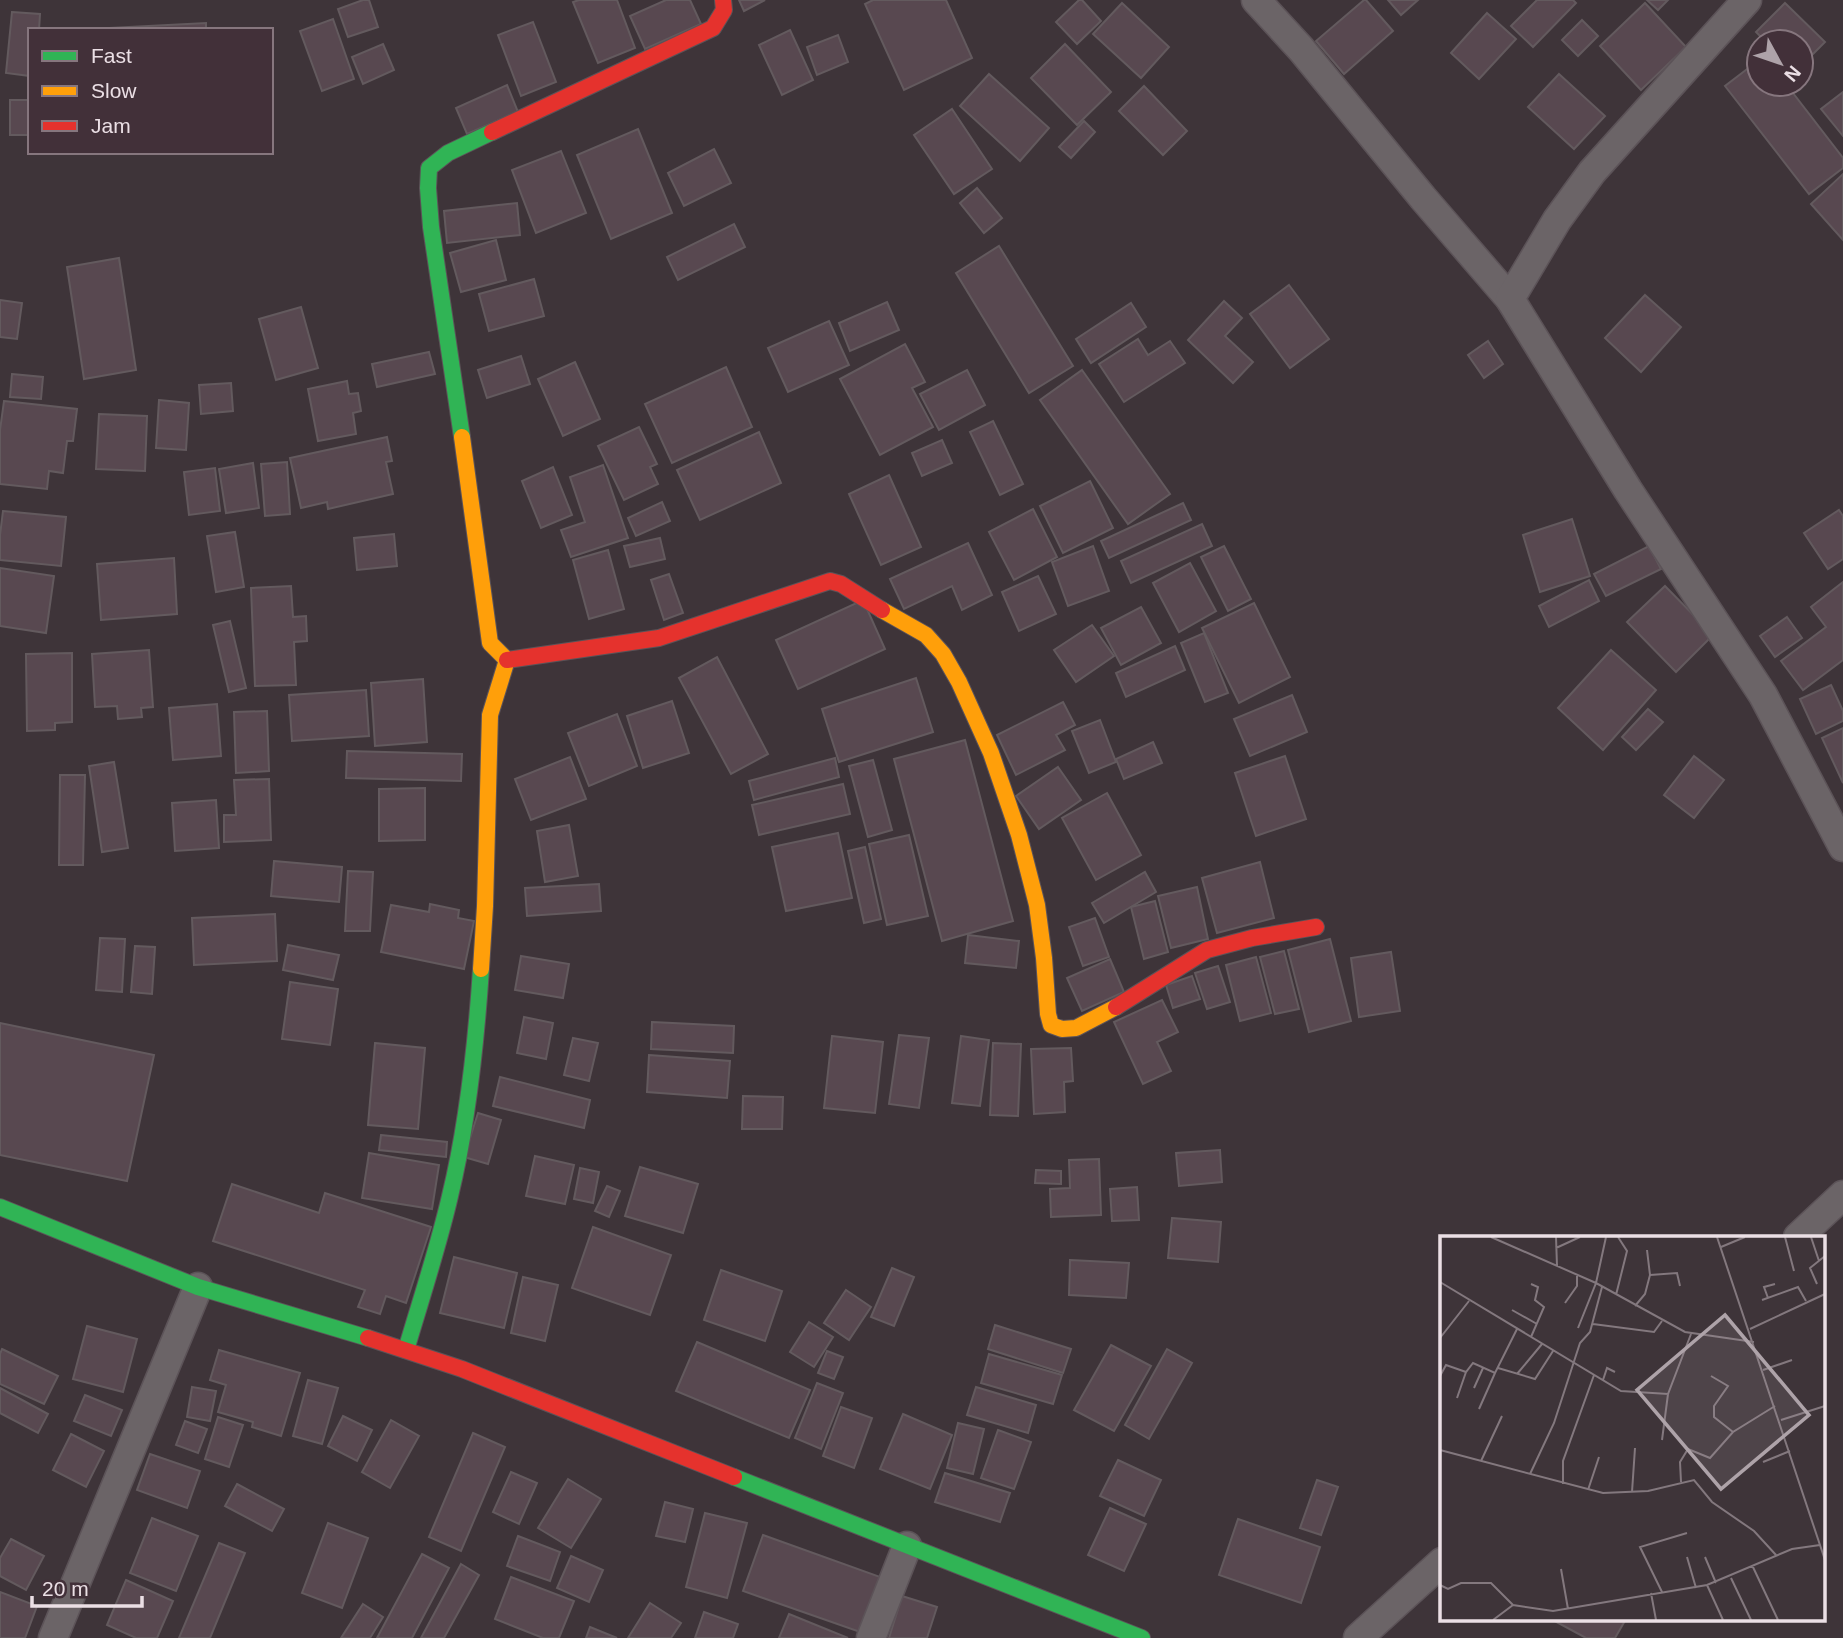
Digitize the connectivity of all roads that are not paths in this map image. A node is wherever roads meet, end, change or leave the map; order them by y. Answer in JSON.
{"nodes":[{"id":1,"x":723,"y":0,"type":"edge"},
{"id":2,"x":1256,"y":0,"type":"edge"},
{"id":3,"x":1747,"y":0,"type":"edge"},
{"id":4,"x":1510,"y":299,"type":"junction"},
{"id":5,"x":507,"y":660,"type":"junction"},
{"id":6,"x":1843,"y":847,"type":"edge"},
{"id":7,"x":1316,"y":927,"type":"dead end"},
{"id":8,"x":1843,"y":1195,"type":"edge"},
{"id":9,"x":0,"y":1207,"type":"edge"},
{"id":10,"x":1799,"y":1236,"type":"edge"},
{"id":11,"x":198,"y":1287,"type":"junction"},
{"id":12,"x":406,"y":1350,"type":"junction"},
{"id":13,"x":906,"y":1546,"type":"junction"},
{"id":14,"x":1440,"y":1564,"type":"edge"},
{"id":15,"x":53,"y":1638,"type":"edge"},
{"id":16,"x":871,"y":1638,"type":"edge"},
{"id":17,"x":1142,"y":1638,"type":"edge"},
{"id":18,"x":1358,"y":1638,"type":"edge"}],
"edges":[{"from":1,"to":5,"type":"street"},
{"from":2,"to":4,"type":"street"},
{"from":3,"to":4,"type":"street"},
{"from":4,"to":6,"type":"street"},
{"from":5,"to":7,"type":"street"},
{"from":5,"to":12,"type":"street"},
{"from":8,"to":10,"type":"street"},
{"from":9,"to":11,"type":"street"},
{"from":11,"to":12,"type":"street"},
{"from":11,"to":15,"type":"street"},
{"from":12,"to":13,"type":"street"},
{"from":13,"to":16,"type":"street"},
{"from":13,"to":17,"type":"street"},
{"from":14,"to":18,"type":"street"}]}
